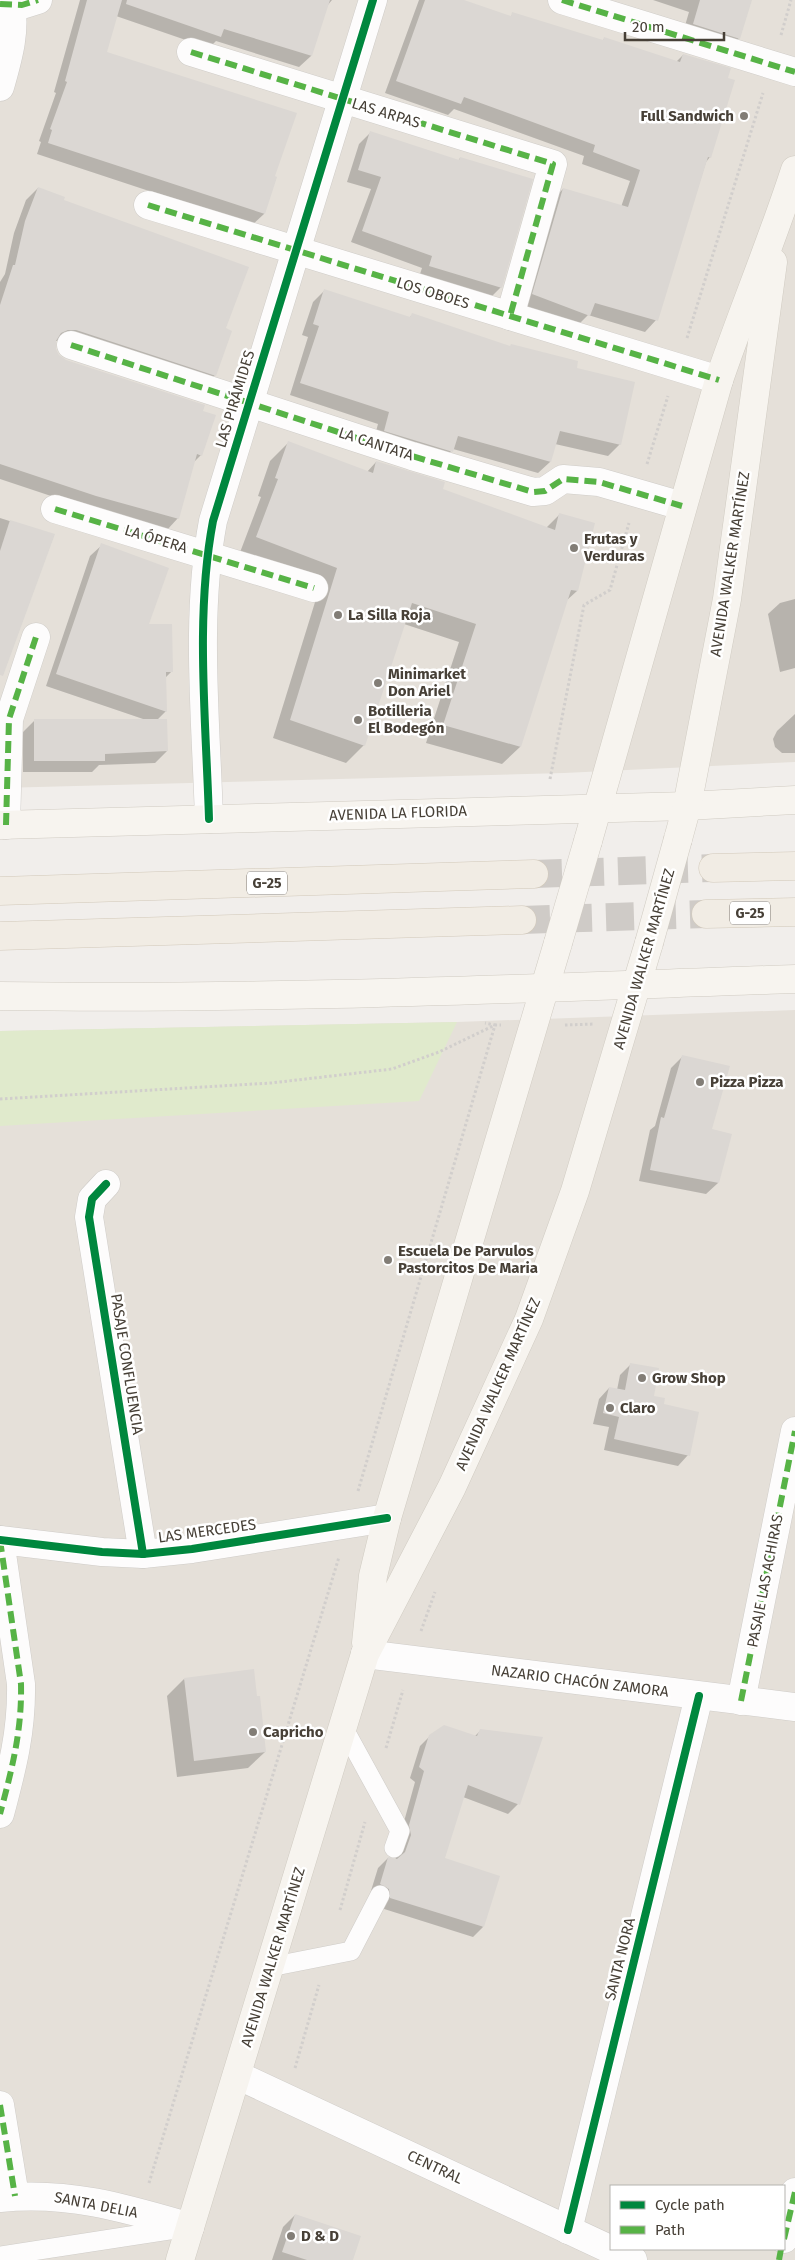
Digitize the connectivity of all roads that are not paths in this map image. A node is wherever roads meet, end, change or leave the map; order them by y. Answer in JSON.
{"nodes":[{"id":1,"x":38,"y":0,"type":"edge"},
{"id":2,"x":373,"y":0,"type":"edge"},
{"id":3,"x":562,"y":0,"type":"edge"},
{"id":4,"x":7,"y":3,"type":"edge"},
{"id":5,"x":192,"y":52,"type":"dead end"},
{"id":6,"x":783,"y":68,"type":"edge"},
{"id":7,"x":0,"y":87,"type":"edge"},
{"id":8,"x":342,"y":99,"type":"junction"},
{"id":9,"x":795,"y":170,"type":"edge"},
{"id":10,"x":148,"y":205,"type":"dead end"},
{"id":11,"x":778,"y":221,"type":"junction"},
{"id":12,"x":296,"y":250,"type":"junction"},
{"id":13,"x":510,"y":316,"type":"junction"},
{"id":14,"x":71,"y":345,"type":"dead end"},
{"id":15,"x":719,"y":380,"type":"junction"},
{"id":16,"x":249,"y":402,"type":"junction"},
{"id":17,"x":682,"y":506,"type":"junction"},
{"id":18,"x":55,"y":509,"type":"dead end"},
{"id":19,"x":206,"y":554,"type":"junction"},
{"id":20,"x":314,"y":588,"type":"dead end"},
{"id":21,"x":36,"y":637,"type":"dead end"},
{"id":22,"x":795,"y":800,"type":"edge"},
{"id":23,"x":687,"y":806,"type":"junction"},
{"id":24,"x":599,"y":807,"type":"junction"},
{"id":25,"x":209,"y":818,"type":"junction"},
{"id":26,"x":3,"y":825,"type":"edge"},
{"id":27,"x":795,"y":866,"type":"edge"},
{"id":28,"x":713,"y":868,"type":"tunnel mouth"},
{"id":29,"x":534,"y":874,"type":"tunnel mouth"},
{"id":30,"x":0,"y":892,"type":"edge"},
{"id":31,"x":795,"y":912,"type":"edge"},
{"id":32,"x":706,"y":914,"type":"tunnel mouth"},
{"id":33,"x":522,"y":920,"type":"tunnel mouth"},
{"id":34,"x":0,"y":936,"type":"edge"},
{"id":35,"x":795,"y":979,"type":"edge"},
{"id":36,"x":637,"y":984,"type":"junction"},
{"id":37,"x":544,"y":987,"type":"junction"},
{"id":38,"x":0,"y":996,"type":"edge"},
{"id":39,"x":106,"y":1184,"type":"dead end"},
{"id":40,"x":795,"y":1431,"type":"edge"},
{"id":41,"x":387,"y":1518,"type":"junction"},
{"id":42,"x":0,"y":1540,"type":"edge"},
{"id":43,"x":143,"y":1554,"type":"junction"},
{"id":44,"x":365,"y":1654,"type":"junction"},
{"id":45,"x":699,"y":1696,"type":"junction"},
{"id":46,"x":742,"y":1700,"type":"junction"},
{"id":47,"x":795,"y":1707,"type":"edge"},
{"id":48,"x":343,"y":1727,"type":"junction"},
{"id":49,"x":0,"y":1814,"type":"edge"},
{"id":50,"x":394,"y":1848,"type":"dead end"},
{"id":51,"x":380,"y":1895,"type":"dead end"},
{"id":52,"x":270,"y":1967,"type":"junction"},
{"id":53,"x":237,"y":2075,"type":"junction"},
{"id":54,"x":0,"y":2105,"type":"edge"},
{"id":55,"x":795,"y":2192,"type":"edge"},
{"id":56,"x":7,"y":2197,"type":"edge"},
{"id":57,"x":190,"y":2227,"type":"junction"},
{"id":58,"x":785,"y":2235,"type":"edge"},
{"id":59,"x":580,"y":2243,"type":"edge"},
{"id":60,"x":0,"y":2256,"type":"edge"},
{"id":61,"x":180,"y":2260,"type":"edge"},
{"id":62,"x":633,"y":2260,"type":"edge"}],
"edges":[{"from":1,"to":4,"type":"street"},
{"from":2,"to":8,"type":"street","name":"LAS PIRÁMIDES"},
{"from":3,"to":6,"type":"street"},
{"from":4,"to":7,"type":"street"},
{"from":5,"to":8,"type":"street","name":"LAS ARPAS"},
{"from":8,"to":12,"type":"street","name":"LAS PIRÁMIDES"},
{"from":8,"to":13,"type":"street","name":"LAS ARPAS"},
{"from":9,"to":11,"type":"main road","name":"AVENIDA WALKER MARTÍNEZ"},
{"from":10,"to":12,"type":"street","name":"LOS OBOES"},
{"from":11,"to":15,"type":"main road","name":"AVENIDA WALKER MARTÍNEZ"},
{"from":11,"to":23,"type":"main road","name":"AVENIDA WALKER MARTÍNEZ"},
{"from":12,"to":13,"type":"street","name":"LOS OBOES"},
{"from":12,"to":16,"type":"street","name":"LAS PIRÁMIDES"},
{"from":13,"to":15,"type":"street","name":"LOS OBOES"},
{"from":14,"to":16,"type":"street","name":"LA CANTATA"},
{"from":15,"to":17,"type":"main road","name":"AVENIDA WALKER MARTÍNEZ"},
{"from":16,"to":17,"type":"street","name":"LA CANTATA"},
{"from":16,"to":19,"type":"street","name":"LAS PIRÁMIDES"},
{"from":17,"to":24,"type":"main road","name":"AVENIDA WALKER MARTÍNEZ"},
{"from":18,"to":19,"type":"street","name":"LA ÓPERA"},
{"from":19,"to":20,"type":"street","name":"LA ÓPERA"},
{"from":19,"to":25,"type":"street","name":"LAS PIRÁMIDES"},
{"from":21,"to":26,"type":"street"},
{"from":22,"to":23,"type":"main road","name":"AVENIDA LA FLORIDA"},
{"from":23,"to":24,"type":"main road","name":"AVENIDA LA FLORIDA"},
{"from":23,"to":36,"type":"main road","name":"AVENIDA WALKER MARTÍNEZ","bridge":true},
{"from":24,"to":25,"type":"main road","name":"AVENIDA LA FLORIDA"},
{"from":24,"to":37,"type":"main road","name":"AVENIDA WALKER MARTÍNEZ","bridge":true},
{"from":25,"to":26,"type":"main road","name":"AVENIDA LA FLORIDA"},
{"from":27,"to":28,"type":"main road"},
{"from":29,"to":30,"type":"main road","number":"G-25"},
{"from":31,"to":32,"type":"main road","number":"G-25"},
{"from":33,"to":34,"type":"main road"},
{"from":35,"to":36,"type":"main road"},
{"from":36,"to":37,"type":"main road"},
{"from":36,"to":44,"type":"main road","name":"AVENIDA WALKER MARTÍNEZ"},
{"from":37,"to":38,"type":"main road"},
{"from":37,"to":41,"type":"main road","name":"AVENIDA WALKER MARTÍNEZ"},
{"from":39,"to":43,"type":"street","name":"PASAJE CONFLUENCIA"},
{"from":40,"to":46,"type":"street","name":"PASAJE LAS ACHIRAS"},
{"from":41,"to":43,"type":"street","name":"LAS MERCEDES"},
{"from":41,"to":44,"type":"main road","name":"AVENIDA WALKER MARTÍNEZ"},
{"from":42,"to":43,"type":"street","name":"LAS MERCEDES"},
{"from":42,"to":49,"type":"street"},
{"from":44,"to":45,"type":"street","name":"NAZARIO CHACÓN ZAMORA"},
{"from":44,"to":48,"type":"main road","name":"AVENIDA WALKER MARTÍNEZ"},
{"from":45,"to":46,"type":"street","name":"NAZARIO CHACÓN ZAMORA"},
{"from":45,"to":59,"type":"street","name":"SANTA NORA"},
{"from":46,"to":47,"type":"street","name":"NAZARIO CHACÓN ZAMORA"},
{"from":48,"to":50,"type":"lane"},
{"from":48,"to":52,"type":"main road","name":"AVENIDA WALKER MARTÍNEZ"},
{"from":51,"to":52,"type":"lane"},
{"from":52,"to":53,"type":"main road","name":"AVENIDA WALKER MARTÍNEZ"},
{"from":53,"to":57,"type":"main road","name":"AVENIDA WALKER MARTÍNEZ"},
{"from":53,"to":59,"type":"street","name":"CENTRAL"},
{"from":54,"to":56,"type":"street"},
{"from":55,"to":58,"type":"street"},
{"from":56,"to":57,"type":"street","name":"SANTA DELIA"},
{"from":57,"to":60,"type":"lane"},
{"from":57,"to":61,"type":"main road","name":"AVENIDA WALKER MARTÍNEZ"},
{"from":59,"to":62,"type":"street","name":"CENTRAL"}]}
